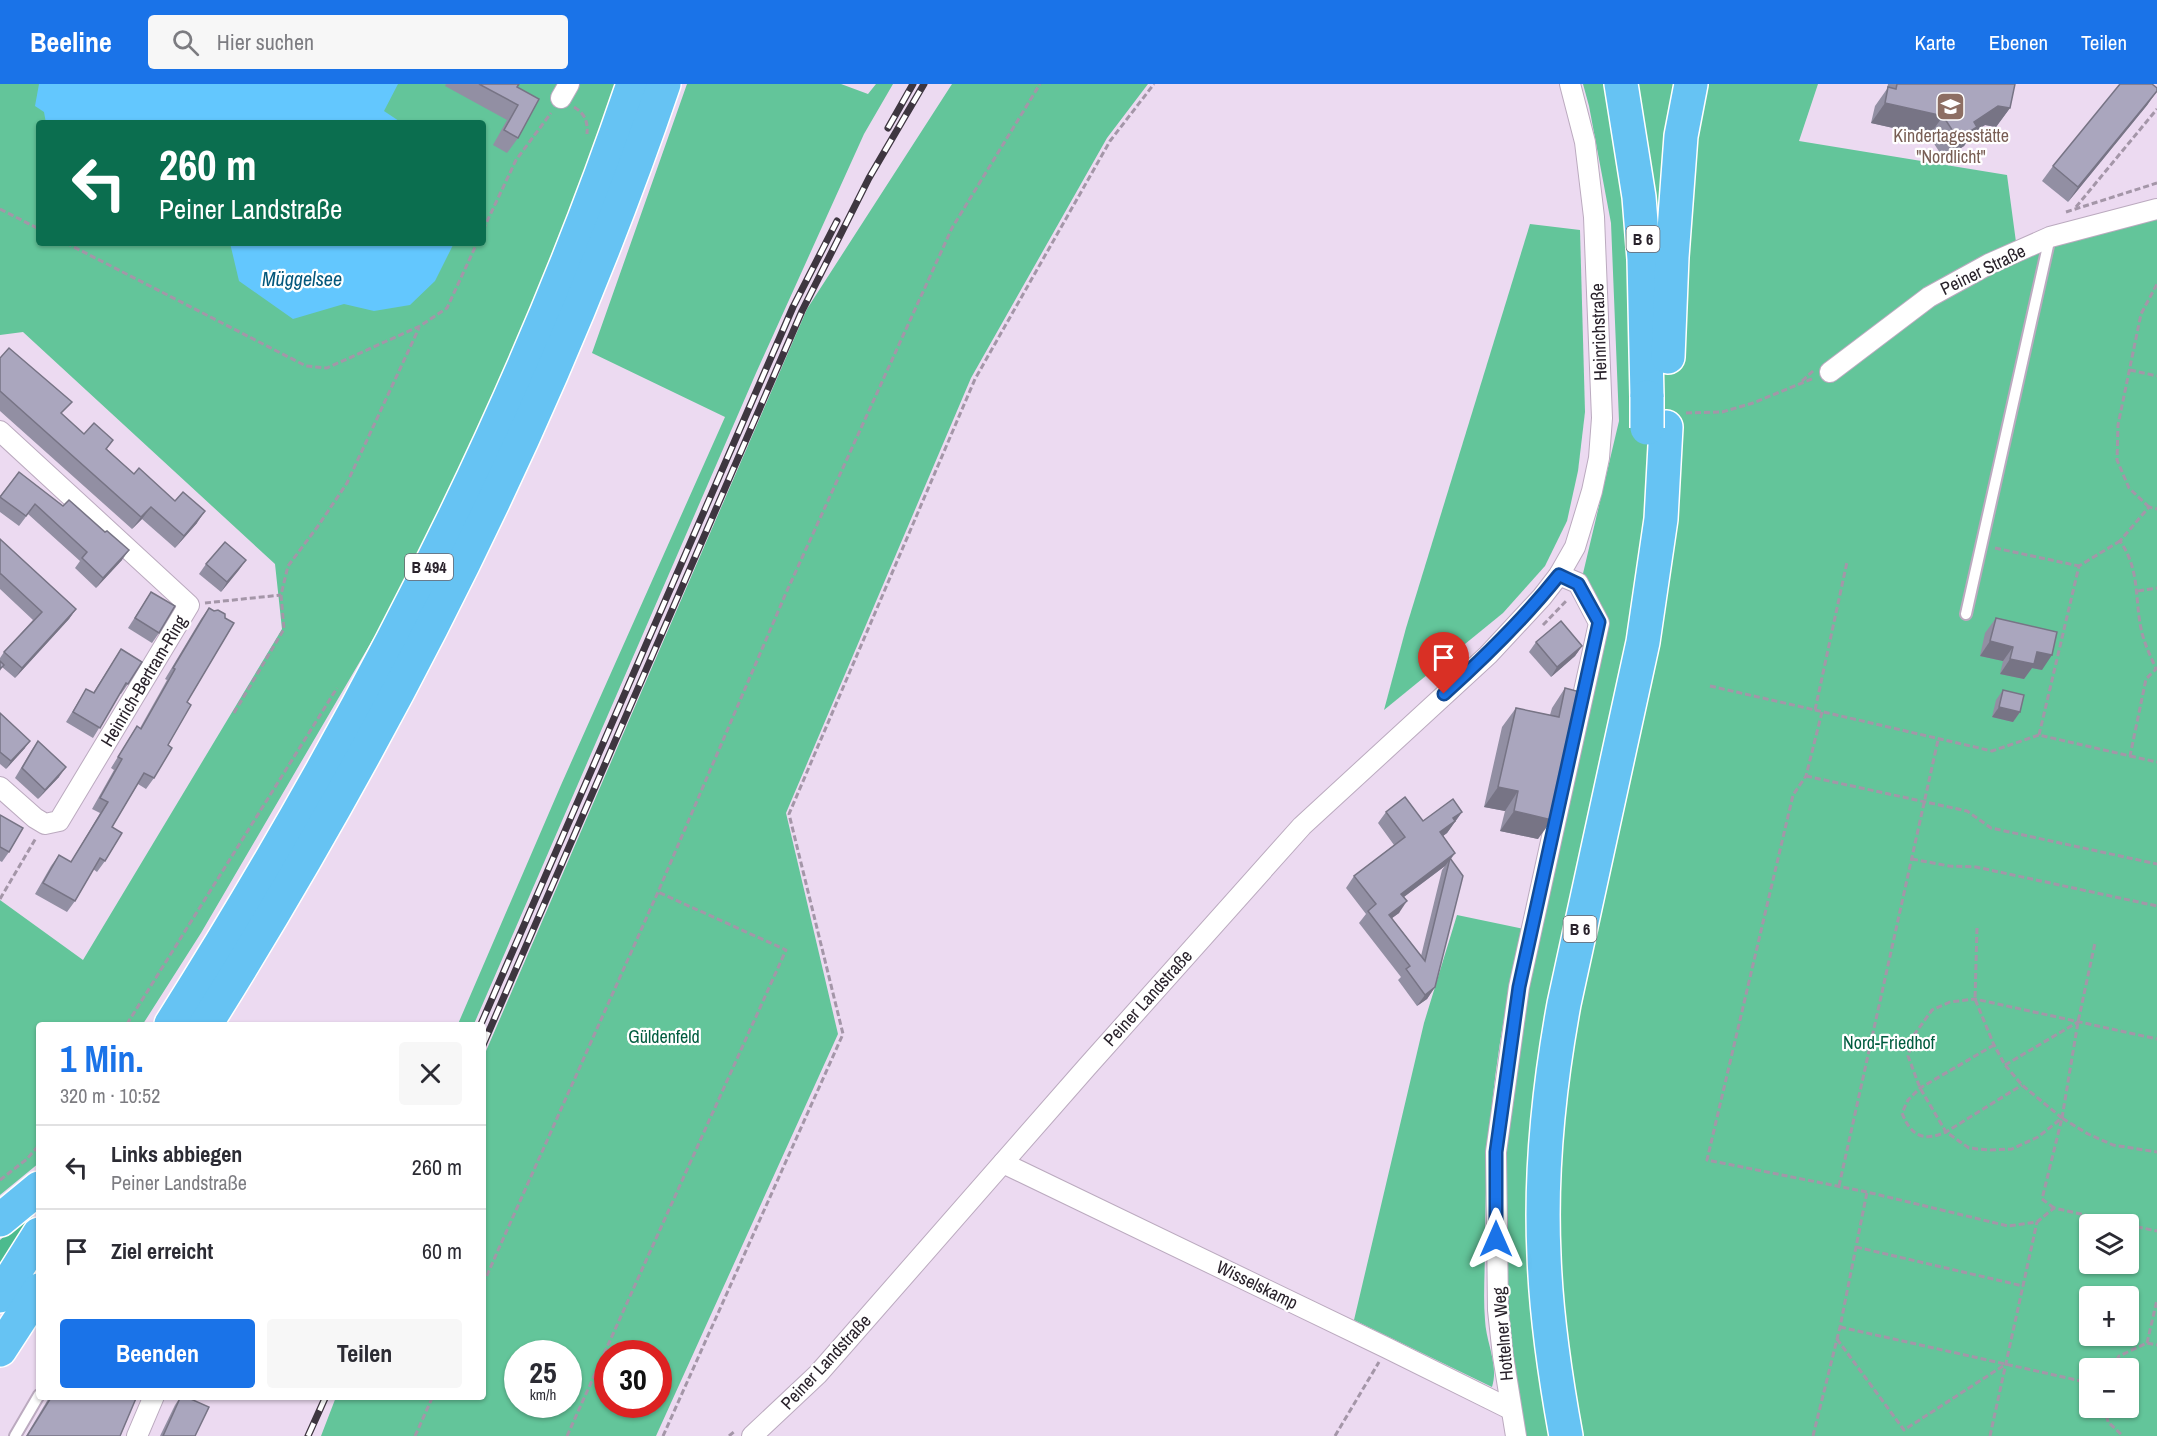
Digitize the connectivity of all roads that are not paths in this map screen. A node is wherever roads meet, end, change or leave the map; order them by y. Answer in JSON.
{"nodes":[{"id":1,"x":633,"y":84,"type":"edge"},
{"id":2,"x":664,"y":84,"type":"edge"},
{"id":3,"x":1570,"y":84,"type":"edge"},
{"id":4,"x":1621,"y":84,"type":"edge"},
{"id":5,"x":1641,"y":84,"type":"edge"},
{"id":6,"x":1691,"y":84,"type":"edge"},
{"id":7,"x":2157,"y":209,"type":"edge"},
{"id":8,"x":2050,"y":237,"type":"junction"},
{"id":9,"x":1669,"y":321,"type":"junction"},
{"id":10,"x":1830,"y":372,"type":"dead end"},
{"id":11,"x":1657,"y":412,"type":"junction"},
{"id":12,"x":0,"y":431,"type":"edge"},
{"id":13,"x":1559,"y":575,"type":"junction"},
{"id":14,"x":1966,"y":614,"type":"dead end"},
{"id":15,"x":0,"y":787,"type":"edge"},
{"id":16,"x":172,"y":1022,"type":"edge"},
{"id":17,"x":207,"y":1022,"type":"edge"},
{"id":18,"x":1003,"y":1163,"type":"junction"},
{"id":19,"x":36,"y":1191,"type":"edge"},
{"id":20,"x":0,"y":1221,"type":"edge"},
{"id":21,"x":36,"y":1239,"type":"edge"},
{"id":22,"x":36,"y":1295,"type":"edge"},
{"id":23,"x":0,"y":1296,"type":"edge"},
{"id":24,"x":0,"y":1350,"type":"edge"},
{"id":25,"x":36,"y":1400,"type":"edge"},
{"id":26,"x":152,"y":1400,"type":"edge"},
{"id":27,"x":1510,"y":1409,"type":"junction"},
{"id":28,"x":15,"y":1436,"type":"edge"},
{"id":29,"x":137,"y":1436,"type":"edge"},
{"id":30,"x":752,"y":1436,"type":"edge"},
{"id":31,"x":1516,"y":1436,"type":"edge"},
{"id":32,"x":1545,"y":1436,"type":"edge"},
{"id":33,"x":1566,"y":1436,"type":"edge"}],
"edges":[{"from":1,"to":16,"type":"highway","number":"B 494"},
{"from":2,"to":17,"type":"highway","number":"B 494"},
{"from":3,"to":13,"type":"street","name":"Heinrichstraße"},
{"from":4,"to":11,"type":"highway","number":"B 6"},
{"from":5,"to":9,"type":"highway","number":"B 6"},
{"from":6,"to":9,"type":"highway"},
{"from":7,"to":8,"type":"street","name":"Peiner Straße"},
{"from":8,"to":10,"type":"street","name":"Peiner Straße"},
{"from":8,"to":14,"type":"lane"},
{"from":9,"to":11,"type":"highway","number":"B 6"},
{"from":11,"to":32,"type":"highway","number":"B 6"},
{"from":11,"to":33,"type":"highway","number":"B 6"},
{"from":12,"to":15,"type":"street","name":"Heinrich-Bertram-Ring"},
{"from":13,"to":18,"type":"street","name":"Peiner Landstraße"},
{"from":13,"to":27,"type":"street","name":"Hottelner Weg"},
{"from":18,"to":27,"type":"street","name":"Wisselskamp"},
{"from":18,"to":30,"type":"street","name":"Peiner Landstraße"},
{"from":19,"to":20,"type":"highway"},
{"from":21,"to":23,"type":"highway"},
{"from":22,"to":24,"type":"highway"},
{"from":25,"to":28,"type":"lane"},
{"from":26,"to":29,"type":"street"},
{"from":27,"to":31,"type":"street","name":"Hottelner Weg"}]}
